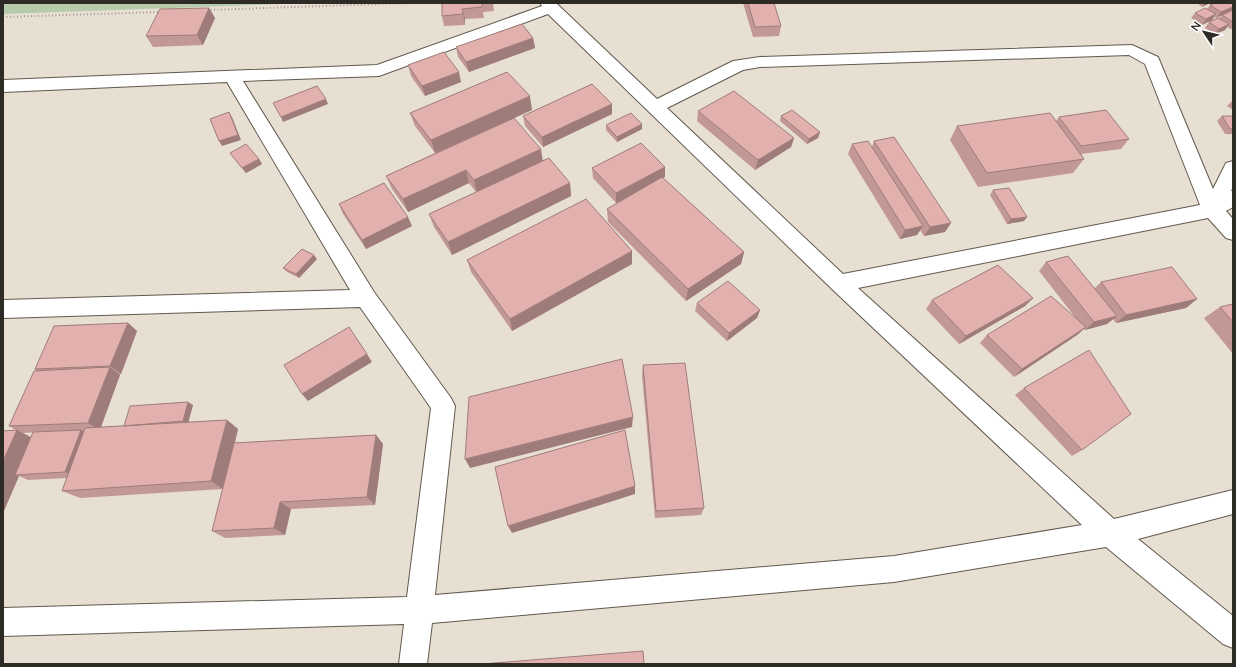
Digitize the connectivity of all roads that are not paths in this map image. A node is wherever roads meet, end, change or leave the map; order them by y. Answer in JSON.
{"nodes":[{"id":1,"x":549,"y":6,"type":"edge"},
{"id":2,"x":232,"y":76,"type":"junction"},
{"id":3,"x":3,"y":86,"type":"edge"},
{"id":4,"x":655,"y":107,"type":"junction"},
{"id":5,"x":1233,"y":168,"type":"edge"},
{"id":6,"x":1233,"y":198,"type":"edge"},
{"id":7,"x":1212,"y":210,"type":"junction"},
{"id":8,"x":1233,"y":232,"type":"edge"},
{"id":9,"x":838,"y":283,"type":"junction"},
{"id":10,"x":366,"y":298,"type":"junction"},
{"id":11,"x":3,"y":309,"type":"edge"},
{"id":12,"x":1233,"y":502,"type":"edge"},
{"id":13,"x":1110,"y":533,"type":"junction"},
{"id":14,"x":418,"y":610,"type":"junction"},
{"id":15,"x":3,"y":622,"type":"edge"},
{"id":16,"x":1233,"y":634,"type":"edge"},
{"id":17,"x":414,"y":664,"type":"edge"}],
"edges":[{"from":1,"to":2,"type":"street"},
{"from":1,"to":4,"type":"street"},
{"from":2,"to":3,"type":"street"},
{"from":2,"to":10,"type":"street"},
{"from":4,"to":7,"type":"street"},
{"from":4,"to":9,"type":"street"},
{"from":5,"to":7,"type":"street"},
{"from":6,"to":7,"type":"street"},
{"from":7,"to":8,"type":"street"},
{"from":7,"to":9,"type":"street"},
{"from":9,"to":13,"type":"street"},
{"from":10,"to":11,"type":"street"},
{"from":10,"to":14,"type":"street"},
{"from":12,"to":13,"type":"street"},
{"from":13,"to":14,"type":"street"},
{"from":13,"to":16,"type":"street"},
{"from":14,"to":15,"type":"street"},
{"from":14,"to":17,"type":"street"}]}
